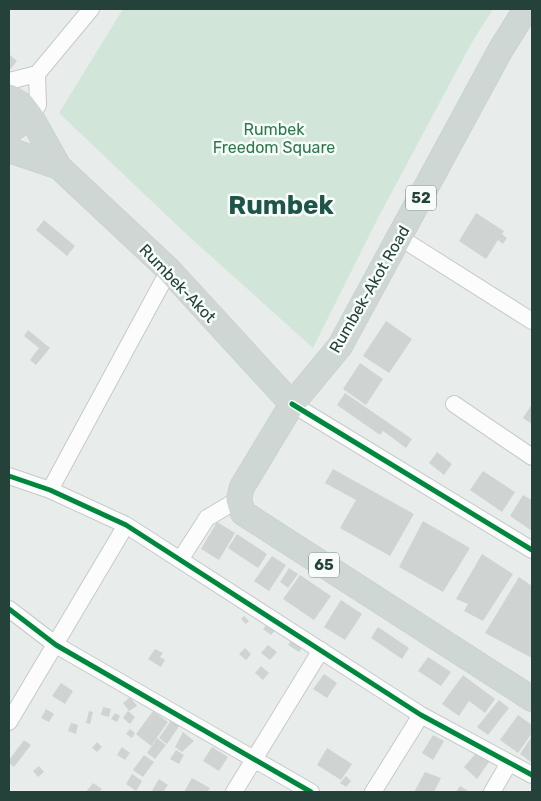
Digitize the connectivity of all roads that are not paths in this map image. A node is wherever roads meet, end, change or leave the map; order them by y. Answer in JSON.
{"nodes":[{"id":1,"x":90,"y":9,"type":"edge"},
{"id":2,"x":526,"y":9,"type":"edge"},
{"id":3,"x":37,"y":74,"type":"junction"},
{"id":4,"x":9,"y":81,"type":"edge"},
{"id":5,"x":9,"y":97,"type":"edge"},
{"id":6,"x":31,"y":117,"type":"junction"},
{"id":7,"x":9,"y":130,"type":"edge"},
{"id":8,"x":9,"y":150,"type":"edge"},
{"id":9,"x":59,"y":167,"type":"junction"},
{"id":10,"x":399,"y":237,"type":"junction"},
{"id":11,"x":169,"y":270,"type":"junction"},
{"id":12,"x":532,"y":321,"type":"edge"},
{"id":13,"x":292,"y":404,"type":"junction"},
{"id":14,"x":454,"y":404,"type":"dead end"},
{"id":15,"x":532,"y":457,"type":"edge"},
{"id":16,"x":9,"y":476,"type":"edge"},
{"id":17,"x":50,"y":490,"type":"junction"},
{"id":18,"x":239,"y":499,"type":"junction"},
{"id":19,"x":126,"y":526,"type":"junction"},
{"id":20,"x":532,"y":550,"type":"edge"},
{"id":21,"x":180,"y":560,"type":"junction"},
{"id":22,"x":9,"y":609,"type":"edge"},
{"id":23,"x":56,"y":645,"type":"junction"},
{"id":24,"x":321,"y":650,"type":"junction"},
{"id":25,"x":532,"y":699,"type":"edge"},
{"id":26,"x":421,"y":715,"type":"junction"},
{"id":27,"x":9,"y":722,"type":"edge"},
{"id":28,"x":254,"y":759,"type":"junction"},
{"id":29,"x":509,"y":763,"type":"junction"},
{"id":30,"x":532,"y":776,"type":"edge"},
{"id":31,"x":234,"y":792,"type":"edge"},
{"id":32,"x":311,"y":792,"type":"edge"},
{"id":33,"x":373,"y":792,"type":"edge"},
{"id":34,"x":492,"y":792,"type":"edge"}],
"edges":[{"from":1,"to":3,"type":"street"},
{"from":2,"to":10,"type":"main road","name":"Rumbek-Akot Road","number":"52"},
{"from":3,"to":4,"type":"street"},
{"from":3,"to":6,"type":"street"},
{"from":5,"to":6,"type":"main road","name":"Rumbek-Akot"},
{"from":6,"to":7,"type":"main road"},
{"from":6,"to":9,"type":"main road","name":"Rumbek-Akot"},
{"from":8,"to":9,"type":"main road","name":"Rumbek-Akot"},
{"from":9,"to":11,"type":"main road","name":"Rumbek-Akot"},
{"from":10,"to":12,"type":"street"},
{"from":10,"to":13,"type":"main road","name":"Rumbek-Akot Road","number":"52"},
{"from":11,"to":13,"type":"main road","name":"Rumbek-Akot"},
{"from":11,"to":17,"type":"street"},
{"from":13,"to":18,"type":"main road","name":"Rumbek-Akot Road"},
{"from":13,"to":20,"type":"street"},
{"from":14,"to":15,"type":"street"},
{"from":16,"to":17,"type":"street"},
{"from":17,"to":19,"type":"street"},
{"from":18,"to":21,"type":"street"},
{"from":18,"to":25,"type":"main road","number":"65"},
{"from":19,"to":21,"type":"street"},
{"from":19,"to":23,"type":"street"},
{"from":21,"to":24,"type":"street"},
{"from":22,"to":23,"type":"street"},
{"from":23,"to":27,"type":"street"},
{"from":23,"to":28,"type":"street"},
{"from":24,"to":26,"type":"street"},
{"from":24,"to":28,"type":"street"},
{"from":26,"to":29,"type":"street"},
{"from":26,"to":33,"type":"street"},
{"from":28,"to":31,"type":"street"},
{"from":28,"to":32,"type":"street"},
{"from":29,"to":30,"type":"street"},
{"from":29,"to":34,"type":"street"}]}
